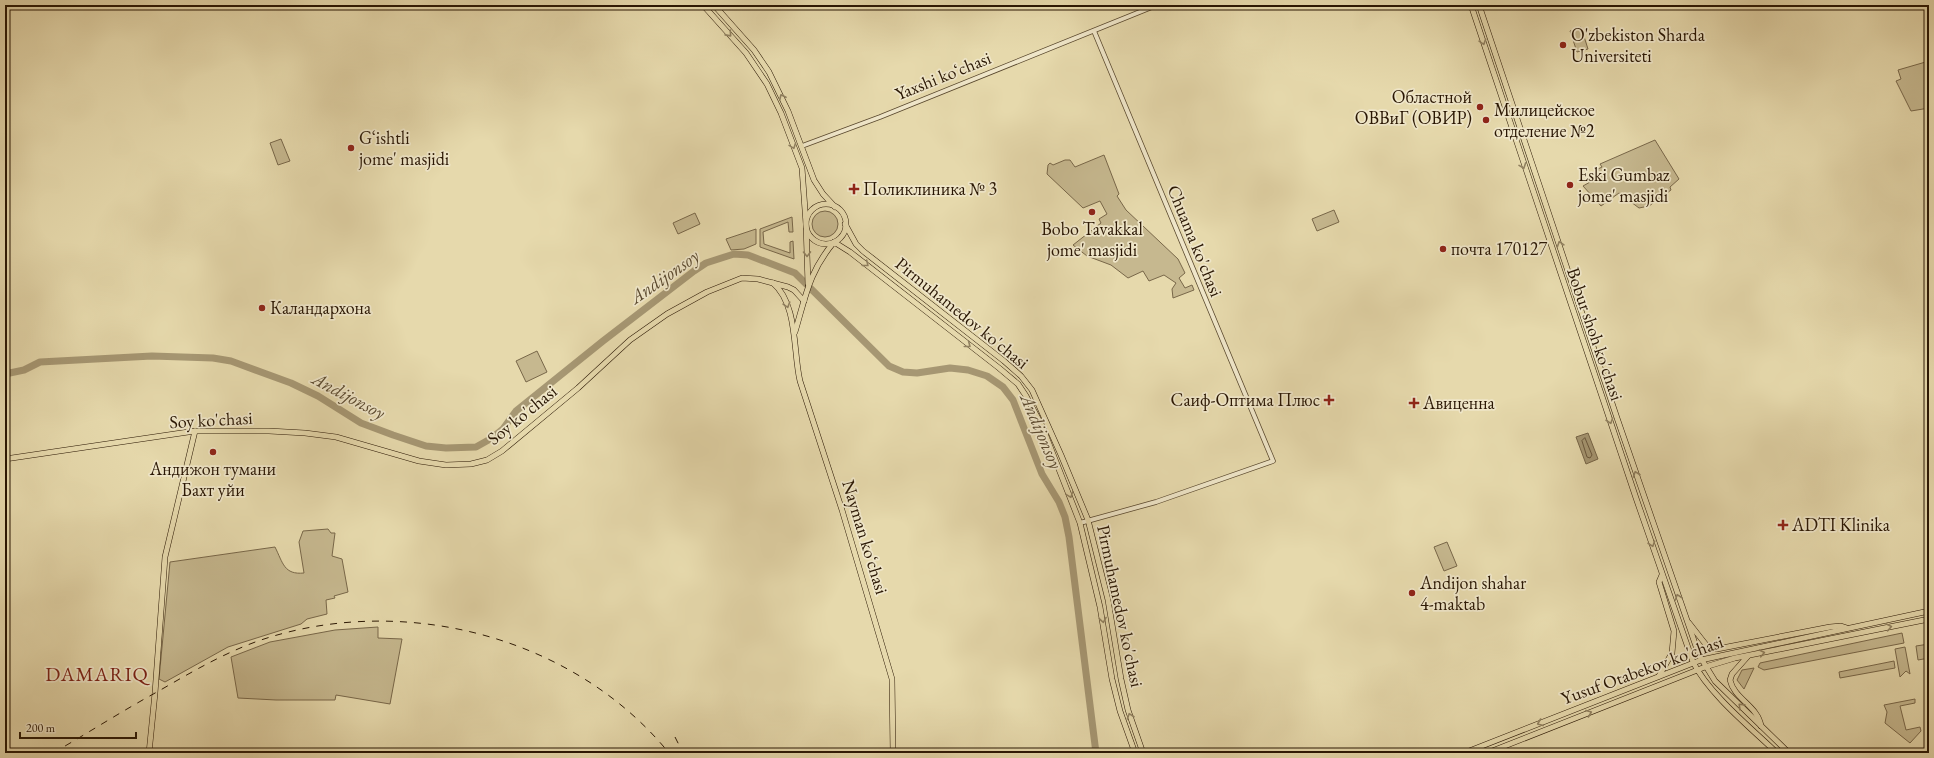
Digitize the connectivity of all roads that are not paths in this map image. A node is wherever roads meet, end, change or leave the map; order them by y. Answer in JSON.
{"nodes":[{"id":1,"x":703,"y":5,"type":"edge"},
{"id":2,"x":714,"y":5,"type":"edge"},
{"id":3,"x":1157,"y":5,"type":"edge"},
{"id":4,"x":1471,"y":5,"type":"edge"},
{"id":5,"x":1479,"y":5,"type":"edge"},
{"id":6,"x":1094,"y":31,"type":"junction"},
{"id":7,"x":802,"y":146,"type":"junction"},
{"id":8,"x":835,"y":207,"type":"junction"},
{"id":9,"x":806,"y":224,"type":"junction"},
{"id":10,"x":846,"y":224,"type":"junction"},
{"id":11,"x":834,"y":242,"type":"junction"},
{"id":12,"x":771,"y":281,"type":"junction"},
{"id":13,"x":808,"y":285,"type":"junction"},
{"id":14,"x":804,"y":301,"type":"junction"},
{"id":15,"x":1582,"y":312,"type":"junction"},
{"id":16,"x":1574,"y":314,"type":"junction"},
{"id":17,"x":795,"y":332,"type":"junction"},
{"id":18,"x":1596,"y":354,"type":"junction"},
{"id":19,"x":1588,"y":356,"type":"junction"},
{"id":20,"x":195,"y":431,"type":"junction"},
{"id":21,"x":5,"y":459,"type":"edge"},
{"id":22,"x":1088,"y":520,"type":"junction"},
{"id":23,"x":1080,"y":522,"type":"junction"},
{"id":24,"x":1662,"y":575,"type":"junction"},
{"id":25,"x":1929,"y":611,"type":"edge"},
{"id":26,"x":1929,"y":619,"type":"edge"},
{"id":27,"x":1687,"y":621,"type":"junction"},
{"id":28,"x":1848,"y":628,"type":"junction"},
{"id":29,"x":1749,"y":656,"type":"junction"},
{"id":30,"x":1701,"y":660,"type":"junction"},
{"id":31,"x":1693,"y":662,"type":"junction"},
{"id":32,"x":1705,"y":667,"type":"junction"},
{"id":33,"x":1697,"y":670,"type":"junction"},
{"id":34,"x":1659,"y":676,"type":"junction"},
{"id":35,"x":1762,"y":727,"type":"junction"},
{"id":36,"x":149,"y":753,"type":"edge"},
{"id":37,"x":893,"y":753,"type":"edge"},
{"id":38,"x":1135,"y":753,"type":"edge"},
{"id":39,"x":1143,"y":753,"type":"edge"},
{"id":40,"x":1464,"y":753,"type":"edge"},
{"id":41,"x":1487,"y":753,"type":"edge"},
{"id":42,"x":1777,"y":753,"type":"edge"},
{"id":43,"x":1789,"y":753,"type":"edge"}],
"edges":[{"from":1,"to":9,"type":"main road","one_way":true},
{"from":7,"to":2,"type":"main road","one_way":true},
{"from":3,"to":6,"type":"street","name":"Yaxshi koʻchasi"},
{"from":4,"to":16,"type":"main road","name":"Bobur shoh ko'chasi","one_way":true},
{"from":15,"to":5,"type":"main road","name":"Bobur shoh ko'chasi","one_way":true},
{"from":6,"to":7,"type":"street","name":"Yaxshi koʻchasi"},
{"from":6,"to":22,"type":"street","name":"Chuama ko'chasi"},
{"from":7,"to":8,"type":"main road"},
{"from":8,"to":9,"type":"main road"},
{"from":8,"to":10,"type":"main road"},
{"from":9,"to":11,"type":"main road"},
{"from":9,"to":13,"type":"main road","one_way":true},
{"from":10,"to":11,"type":"main road"},
{"from":10,"to":22,"type":"main road","name":"Pirmuhamedov ko'chasi"},
{"from":11,"to":13,"type":"main road"},
{"from":11,"to":23,"type":"main road","name":"Pirmuhamedov ko'chasi","one_way":true},
{"from":12,"to":14,"type":"main road","name":"Soy ko'chasi"},
{"from":12,"to":17,"type":"main road","one_way":true},
{"from":12,"to":20,"type":"main road","name":"Soy ko'chasi"},
{"from":13,"to":14,"type":"main road"},
{"from":14,"to":17,"type":"main road"},
{"from":15,"to":16,"type":"main road"},
{"from":15,"to":18,"type":"main road","name":"Bobur shoh ko'chasi"},
{"from":16,"to":19,"type":"main road","name":"Bobur shoh ko'chasi"},
{"from":17,"to":37,"type":"main road","name":"Nayman koʻchasi"},
{"from":18,"to":19,"type":"main road"},
{"from":27,"to":18,"type":"main road","name":"Bobur shoh ko'chasi","one_way":true},
{"from":19,"to":24,"type":"main road","name":"Bobur shoh ko'chasi","one_way":true},
{"from":20,"to":21,"type":"main road","name":"Soy ko'chasi"},
{"from":20,"to":36,"type":"main road"},
{"from":22,"to":23,"type":"street"},
{"from":39,"to":22,"type":"main road","name":"Pirmuhamedov ko'chasi","one_way":true},
{"from":23,"to":38,"type":"main road","name":"Pirmuhamedov ko'chasi","one_way":true},
{"from":24,"to":31,"type":"main road","name":"Bobur shoh ko'chasi"},
{"from":24,"to":34,"type":"main road"},
{"from":25,"to":28,"type":"main road","name":"Yusuf Otabekov ko'chasi"},
{"from":29,"to":26,"type":"main road","name":"Yusuf Otabekov ko'chasi","one_way":true},
{"from":27,"to":28,"type":"main road"},
{"from":27,"to":30,"type":"main road","name":"Bobur shoh ko'chasi"},
{"from":28,"to":30,"type":"main road","name":"Yusuf Otabekov ko'chasi"},
{"from":29,"to":32,"type":"main road","name":"Yusuf Otabekov ko'chasi"},
{"from":29,"to":35,"type":"main road"},
{"from":30,"to":31,"type":"main road","name":"Yusuf Otabekov ko'chasi"},
{"from":30,"to":32,"type":"main road","name":"Bobur shoh ko'chasi"},
{"from":31,"to":33,"type":"main road","name":"Bobur shoh ko'chasi"},
{"from":31,"to":34,"type":"main road","name":"Yusuf Otabekov ko'chasi"},
{"from":32,"to":33,"type":"main road","name":"Yusuf Otabekov ko'chasi"},
{"from":35,"to":32,"type":"main road","name":"Bobur shoh ko'chasi","one_way":true},
{"from":41,"to":33,"type":"main road","name":"Yusuf Otabekov ko'chasi","one_way":true},
{"from":33,"to":42,"type":"main road","name":"Bobur shoh ko'chasi"},
{"from":34,"to":40,"type":"main road","name":"Yusuf Otabekov ko'chasi","one_way":true},
{"from":35,"to":43,"type":"main road","name":"Bobur shoh ko'chasi"}]}
